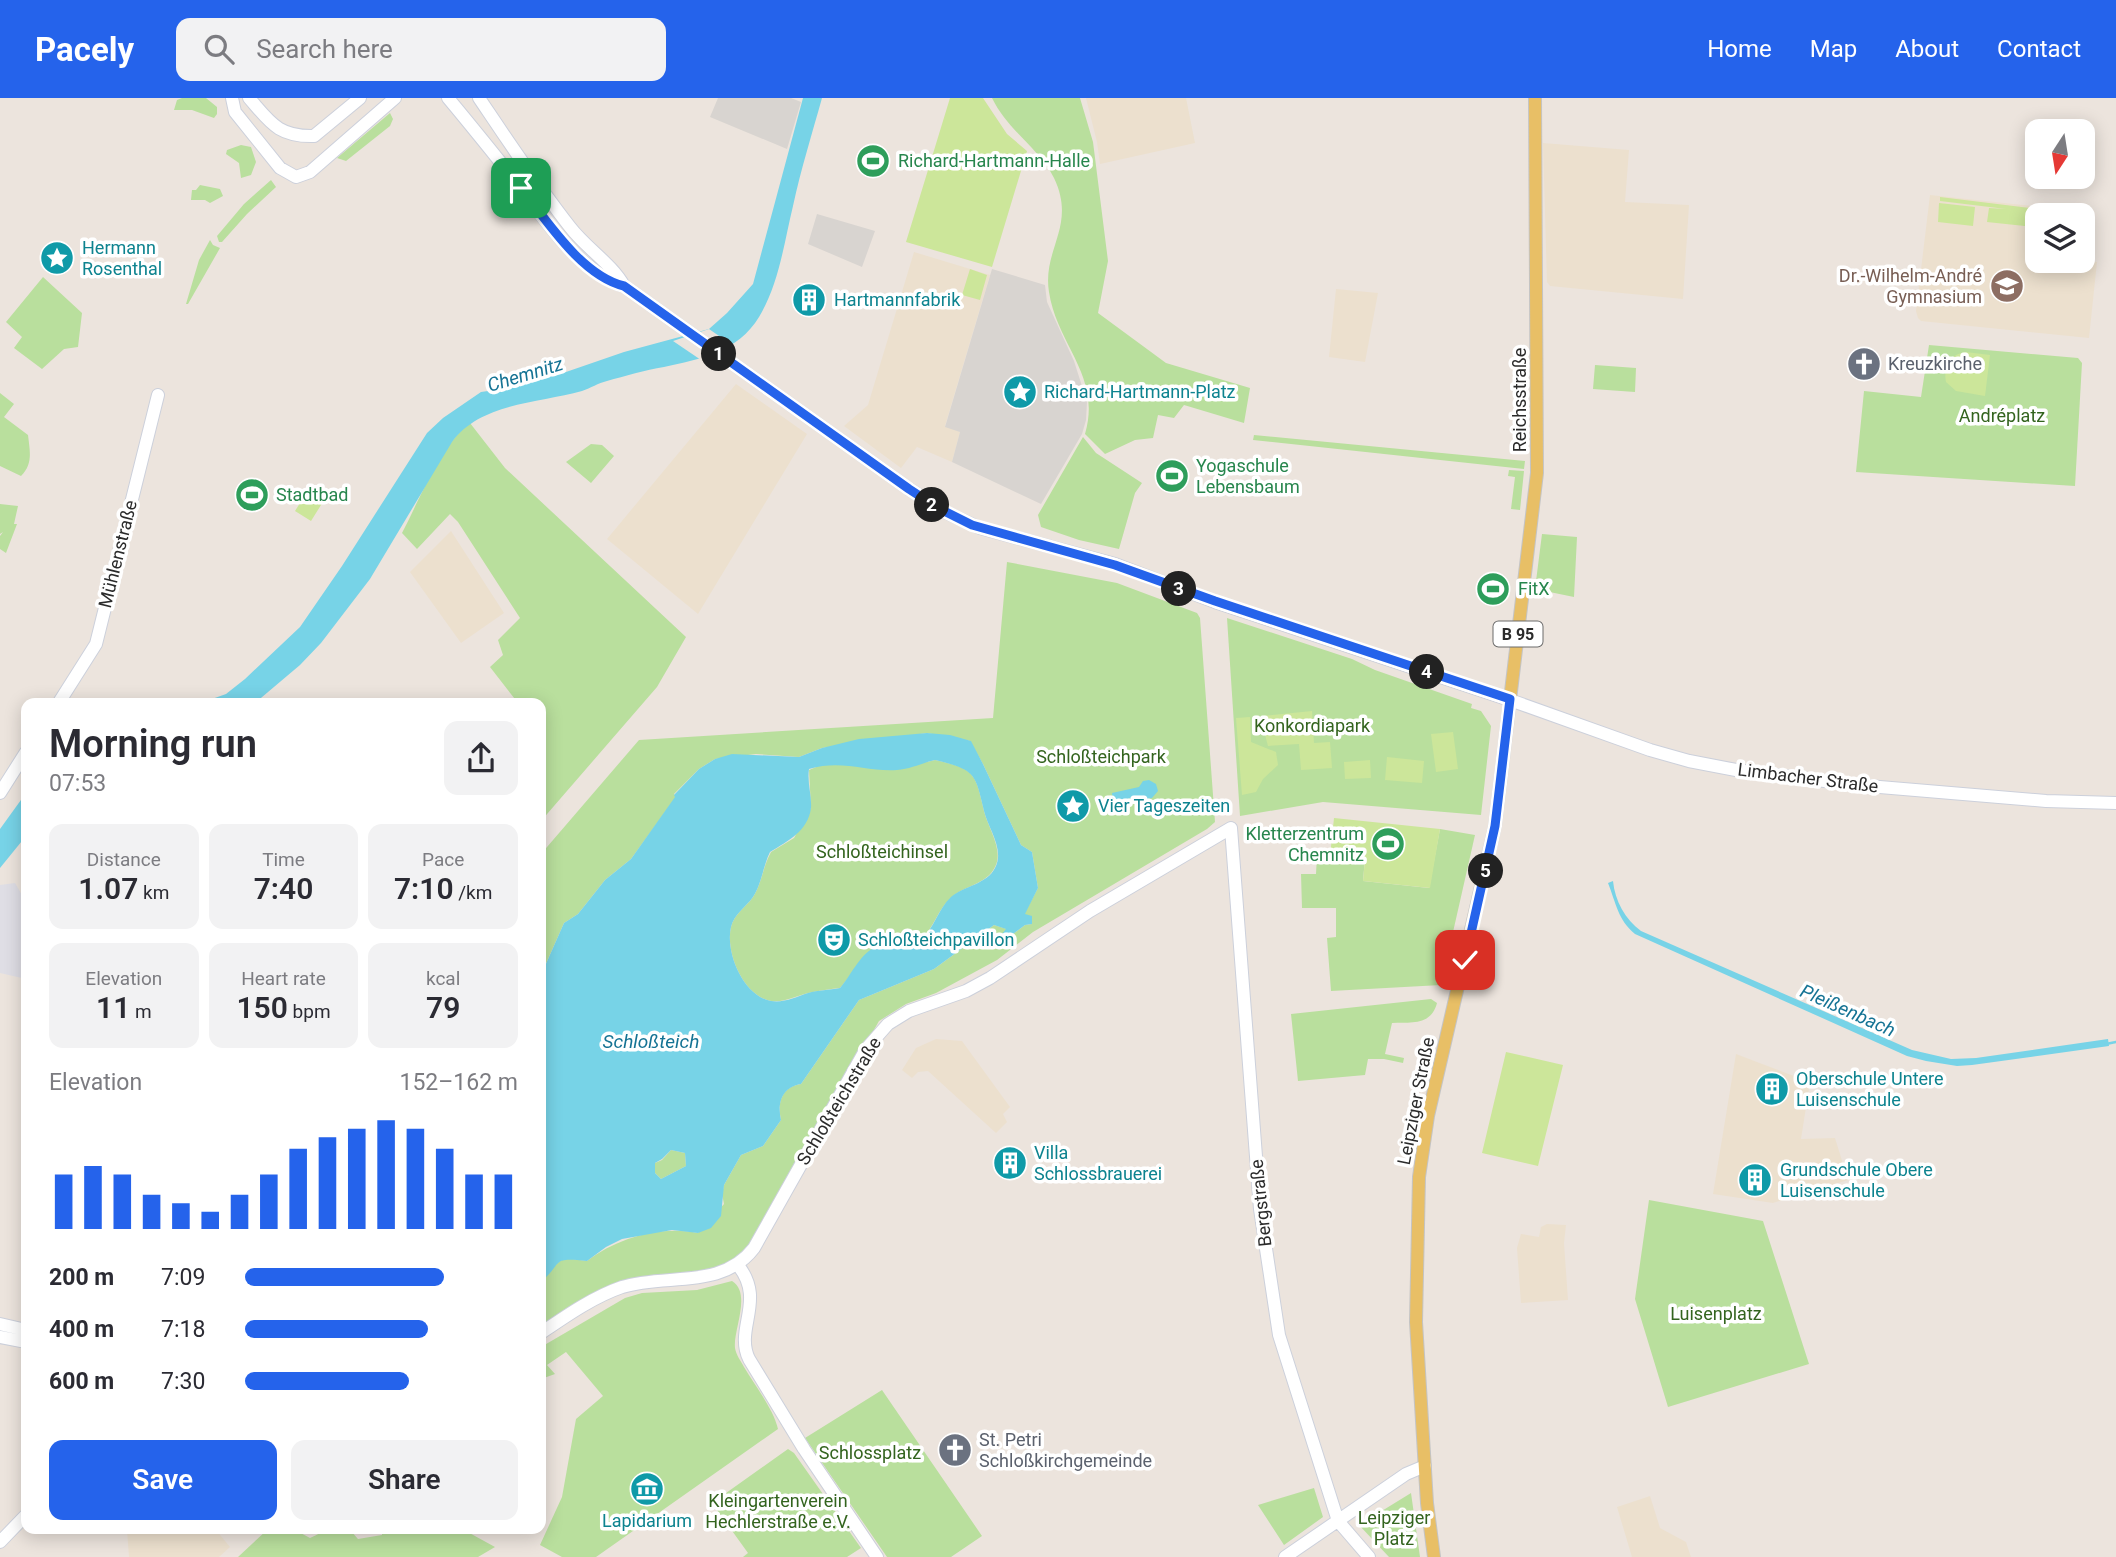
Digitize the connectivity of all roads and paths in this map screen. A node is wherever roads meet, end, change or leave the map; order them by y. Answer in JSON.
{"nodes":[{"id":1,"x":232,"y":98,"type":"edge"},
{"id":2,"x":249,"y":98,"type":"edge"},
{"id":3,"x":360,"y":98,"type":"edge"},
{"id":4,"x":395,"y":98,"type":"edge"},
{"id":5,"x":448,"y":98,"type":"edge"},
{"id":6,"x":479,"y":98,"type":"edge"},
{"id":7,"x":1535,"y":98,"type":"edge"},
{"id":8,"x":624,"y":286,"type":"junction"},
{"id":9,"x":158,"y":395,"type":"dead end"},
{"id":10,"x":62,"y":698,"type":"edge"},
{"id":11,"x":1510,"y":699,"type":"junction"},
{"id":12,"x":21,"y":760,"type":"edge"},
{"id":13,"x":0,"y":793,"type":"edge"},
{"id":14,"x":2116,"y":803,"type":"edge"},
{"id":15,"x":1231,"y":828,"type":"joint"},
{"id":16,"x":737,"y":1264,"type":"junction"},
{"id":17,"x":0,"y":1324,"type":"edge"},
{"id":18,"x":21,"y":1329,"type":"edge"},
{"id":19,"x":546,"y":1330,"type":"edge"},
{"id":20,"x":0,"y":1337,"type":"edge"},
{"id":21,"x":21,"y":1341,"type":"edge"},
{"id":22,"x":1425,"y":1466,"type":"junction"},
{"id":23,"x":21,"y":1520,"type":"edge"},
{"id":24,"x":1338,"y":1521,"type":"junction"},
{"id":25,"x":0,"y":1542,"type":"edge"},
{"id":26,"x":877,"y":1557,"type":"edge"},
{"id":27,"x":1285,"y":1557,"type":"edge"},
{"id":28,"x":1369,"y":1557,"type":"edge"},
{"id":29,"x":1434,"y":1557,"type":"edge"}],
"edges":[{"from":1,"to":4,"type":"main road"},
{"from":2,"to":3,"type":"main road"},
{"from":5,"to":8,"type":"main road"},
{"from":6,"to":8,"type":"main road"},
{"from":7,"to":11,"type":"main road","name":"Reichsstraße","number":"B 95"},
{"from":8,"to":11,"type":"main road","name":"Limbacher Straße"},
{"from":9,"to":10,"type":"main road","name":"Mühlenstraße"},
{"from":11,"to":14,"type":"main road","name":"Limbacher Straße"},
{"from":11,"to":22,"type":"main road","name":"Leipziger Straße","number":"B 95"},
{"from":12,"to":13,"type":"main road"},
{"from":15,"to":16,"type":"main road","name":"Schloßteichstraße"},
{"from":15,"to":24,"type":"main road","name":"Bergstraße"},
{"from":16,"to":19,"type":"main road","name":"Schloßteichstraße"},
{"from":16,"to":26,"type":"main road"},
{"from":17,"to":18,"type":"main road"},
{"from":20,"to":21,"type":"main road"},
{"from":22,"to":24,"type":"main road"},
{"from":22,"to":29,"type":"main road","name":"Leipziger Straße","number":"B 95"},
{"from":23,"to":25,"type":"main road"},
{"from":24,"to":27,"type":"main road"},
{"from":24,"to":28,"type":"main road","name":"Bergstraße"}]}
